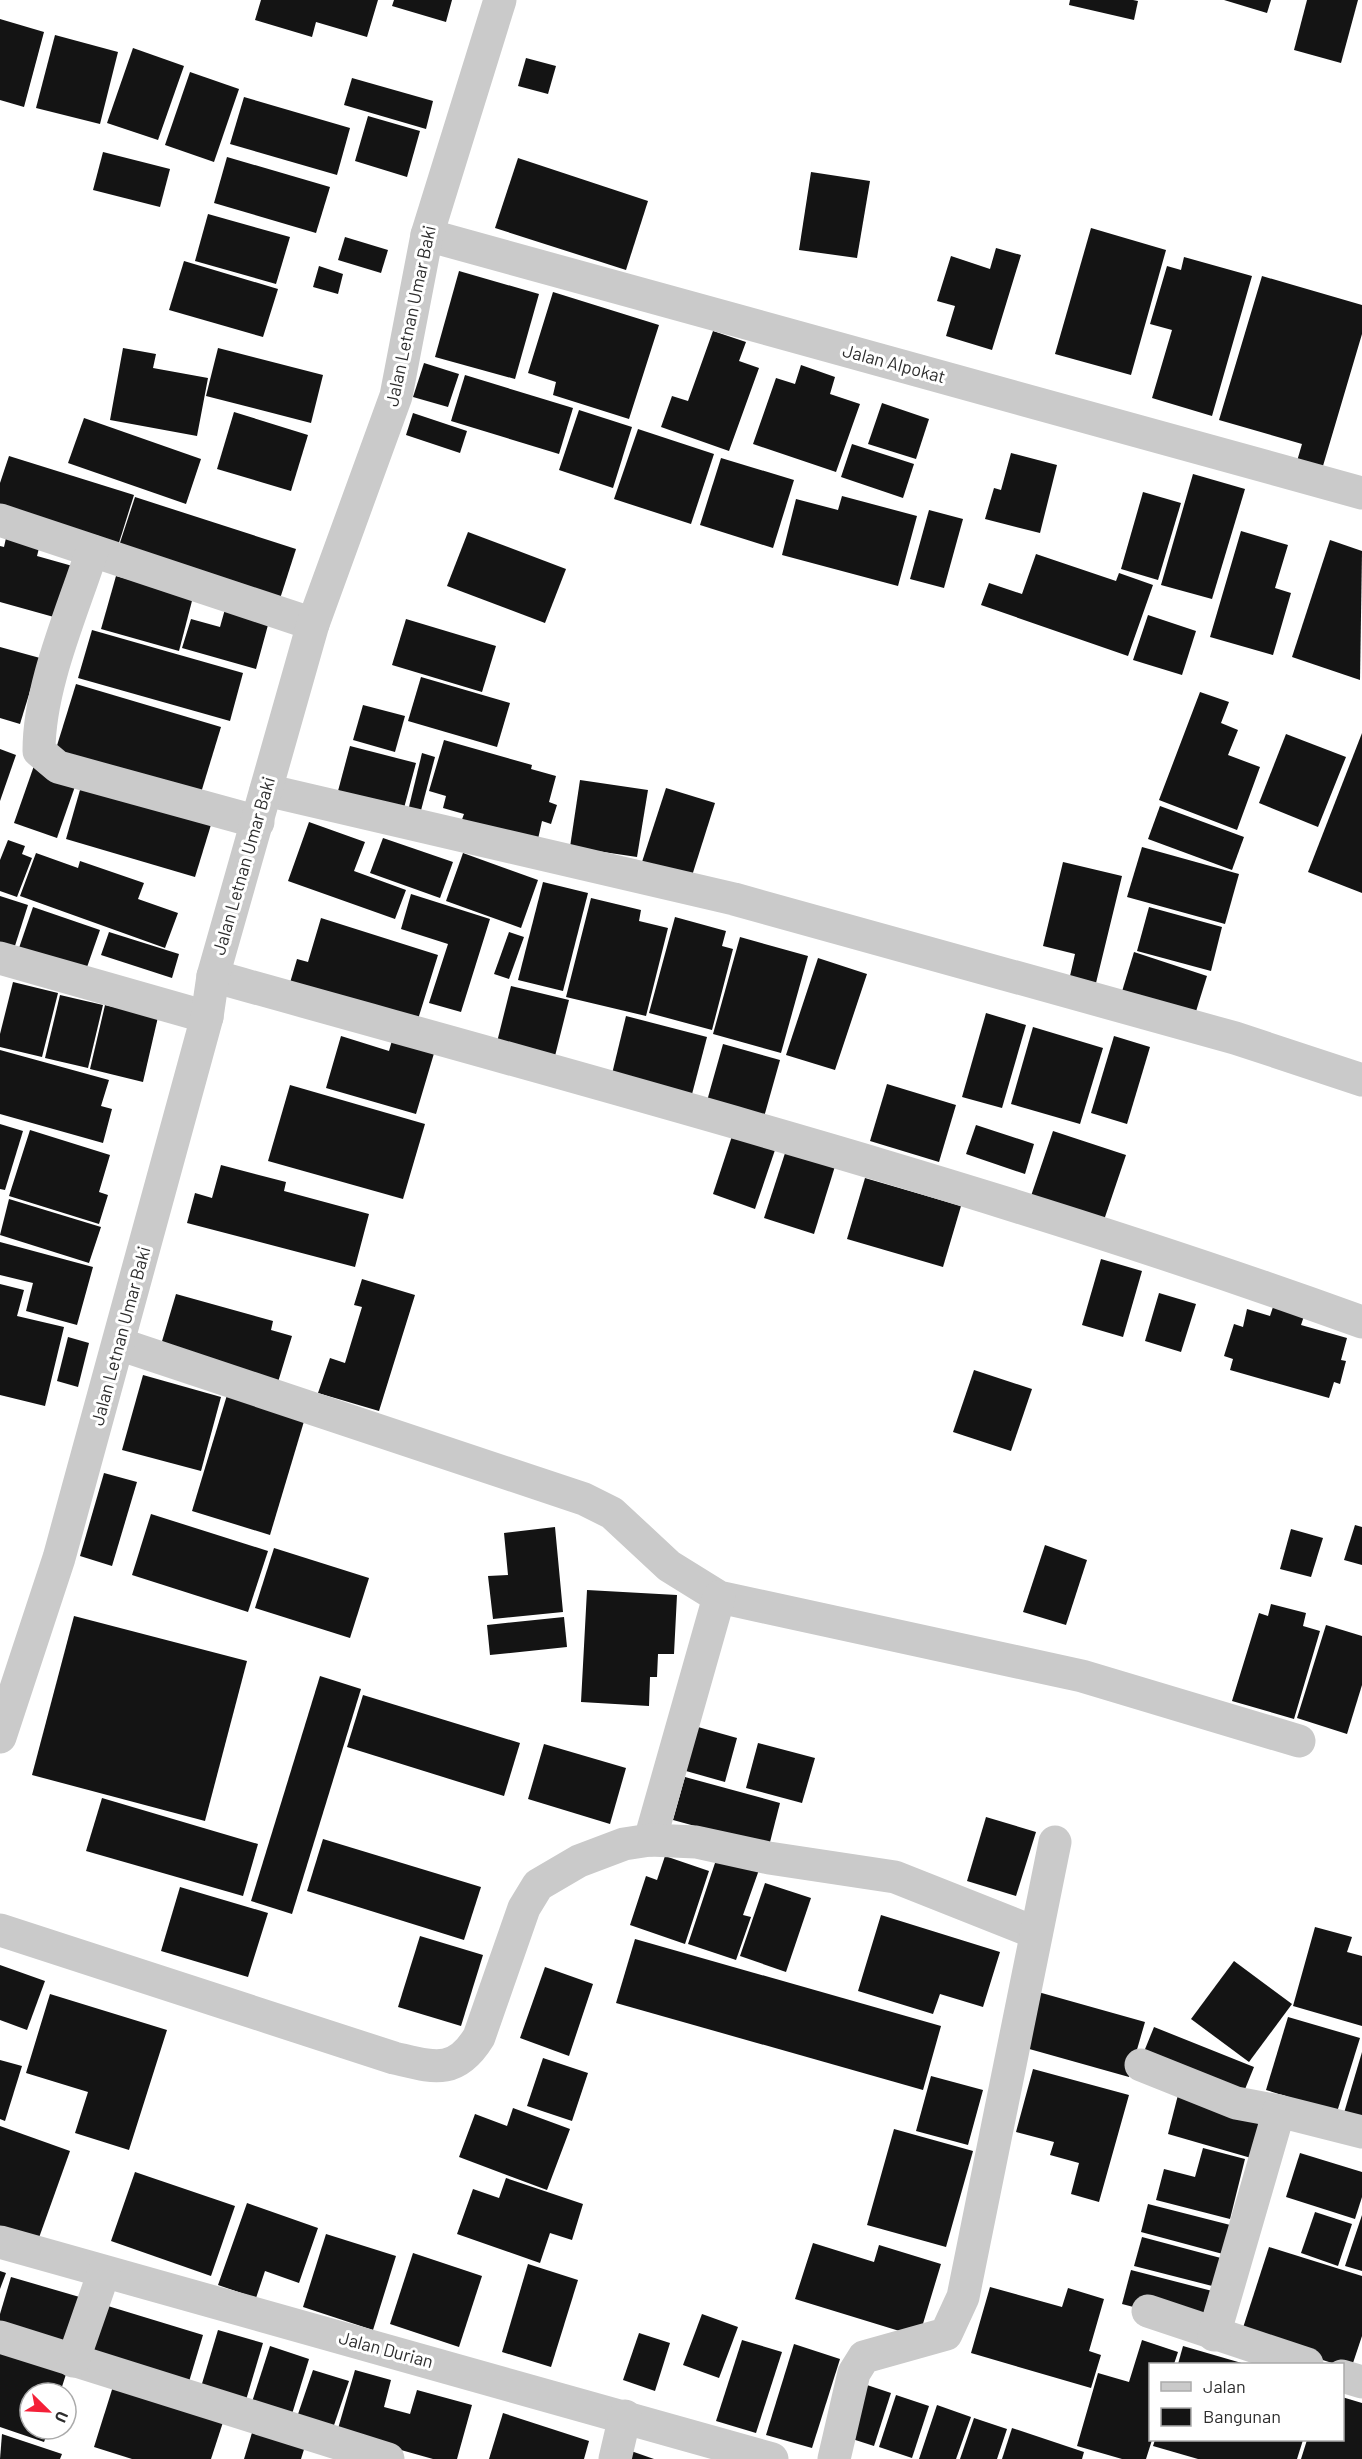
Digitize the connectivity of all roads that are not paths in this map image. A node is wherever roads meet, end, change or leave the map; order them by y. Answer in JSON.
{"nodes":[{"id":1,"x":500,"y":0,"type":"edge"},
{"id":2,"x":427,"y":236,"type":"junction"},
{"id":3,"x":1362,"y":493,"type":"edge"},
{"id":4,"x":0,"y":520,"type":"edge"},
{"id":5,"x":92,"y":551,"type":"junction"},
{"id":6,"x":313,"y":624,"type":"junction"},
{"id":7,"x":266,"y":790,"type":"junction"},
{"id":8,"x":258,"y":822,"type":"junction"},
{"id":9,"x":0,"y":958,"type":"edge"},
{"id":10,"x":213,"y":976,"type":"junction"},
{"id":11,"x":207,"y":1017,"type":"junction"},
{"id":12,"x":1362,"y":1080,"type":"edge"},
{"id":13,"x":1362,"y":1322,"type":"edge"},
{"id":14,"x":119,"y":1344,"type":"junction"},
{"id":15,"x":719,"y":1597,"type":"junction"},
{"id":16,"x":0,"y":1737,"type":"edge"},
{"id":17,"x":1299,"y":1741,"type":"dead end"},
{"id":18,"x":650,"y":1840,"type":"junction"},
{"id":19,"x":1055,"y":1842,"type":"dead end"},
{"id":20,"x":0,"y":1930,"type":"edge"},
{"id":21,"x":1035,"y":1933,"type":"junction"},
{"id":22,"x":1142,"y":2065,"type":"dead end"},
{"id":23,"x":1279,"y":2112,"type":"junction"},
{"id":24,"x":1362,"y":2132,"type":"edge"},
{"id":25,"x":0,"y":2242,"type":"edge"},
{"id":26,"x":104,"y":2272,"type":"junction"},
{"id":27,"x":1148,"y":2312,"type":"dead end"},
{"id":28,"x":1214,"y":2335,"type":"junction"},
{"id":29,"x":0,"y":2337,"type":"edge"},
{"id":30,"x":73,"y":2361,"type":"junction"},
{"id":31,"x":1304,"y":2363,"type":"edge"},
{"id":32,"x":1344,"y":2377,"type":"edge"},
{"id":33,"x":1362,"y":2382,"type":"edge"},
{"id":34,"x":625,"y":2416,"type":"junction"},
{"id":35,"x":388,"y":2459,"type":"edge"},
{"id":36,"x":615,"y":2459,"type":"edge"},
{"id":37,"x":772,"y":2459,"type":"edge"},
{"id":38,"x":834,"y":2459,"type":"edge"}],
"edges":[{"from":1,"to":2,"type":"street","name":"Jalan Letnan Umar Baki"},
{"from":2,"to":3,"type":"street","name":"Jalan Alpokat"},
{"from":2,"to":6,"type":"street","name":"Jalan Letnan Umar Baki"},
{"from":4,"to":5,"type":"street"},
{"from":5,"to":6,"type":"street"},
{"from":5,"to":8,"type":"street"},
{"from":6,"to":7,"type":"street","name":"Jalan Letnan Umar Baki"},
{"from":7,"to":8,"type":"street","name":"Jalan Letnan Umar Baki"},
{"from":7,"to":12,"type":"street"},
{"from":8,"to":10,"type":"street","name":"Jalan Letnan Umar Baki"},
{"from":9,"to":11,"type":"street"},
{"from":10,"to":11,"type":"street","name":"Jalan Letnan Umar Baki"},
{"from":10,"to":13,"type":"street"},
{"from":11,"to":14,"type":"street","name":"Jalan Letnan Umar Baki"},
{"from":14,"to":15,"type":"street"},
{"from":14,"to":16,"type":"street","name":"Jalan Letnan Umar Baki"},
{"from":15,"to":17,"type":"street"},
{"from":15,"to":18,"type":"street"},
{"from":18,"to":20,"type":"street"},
{"from":18,"to":21,"type":"street"},
{"from":19,"to":21,"type":"street"},
{"from":21,"to":38,"type":"street"},
{"from":22,"to":23,"type":"street"},
{"from":23,"to":24,"type":"street"},
{"from":23,"to":28,"type":"street"},
{"from":25,"to":26,"type":"street","name":"Jalan Durian"},
{"from":26,"to":30,"type":"street"},
{"from":26,"to":34,"type":"street","name":"Jalan Durian"},
{"from":27,"to":28,"type":"street"},
{"from":28,"to":31,"type":"street"},
{"from":29,"to":30,"type":"street"},
{"from":30,"to":35,"type":"street"},
{"from":32,"to":33,"type":"street"},
{"from":34,"to":36,"type":"street"},
{"from":34,"to":37,"type":"street","name":"Jalan Durian"}]}
